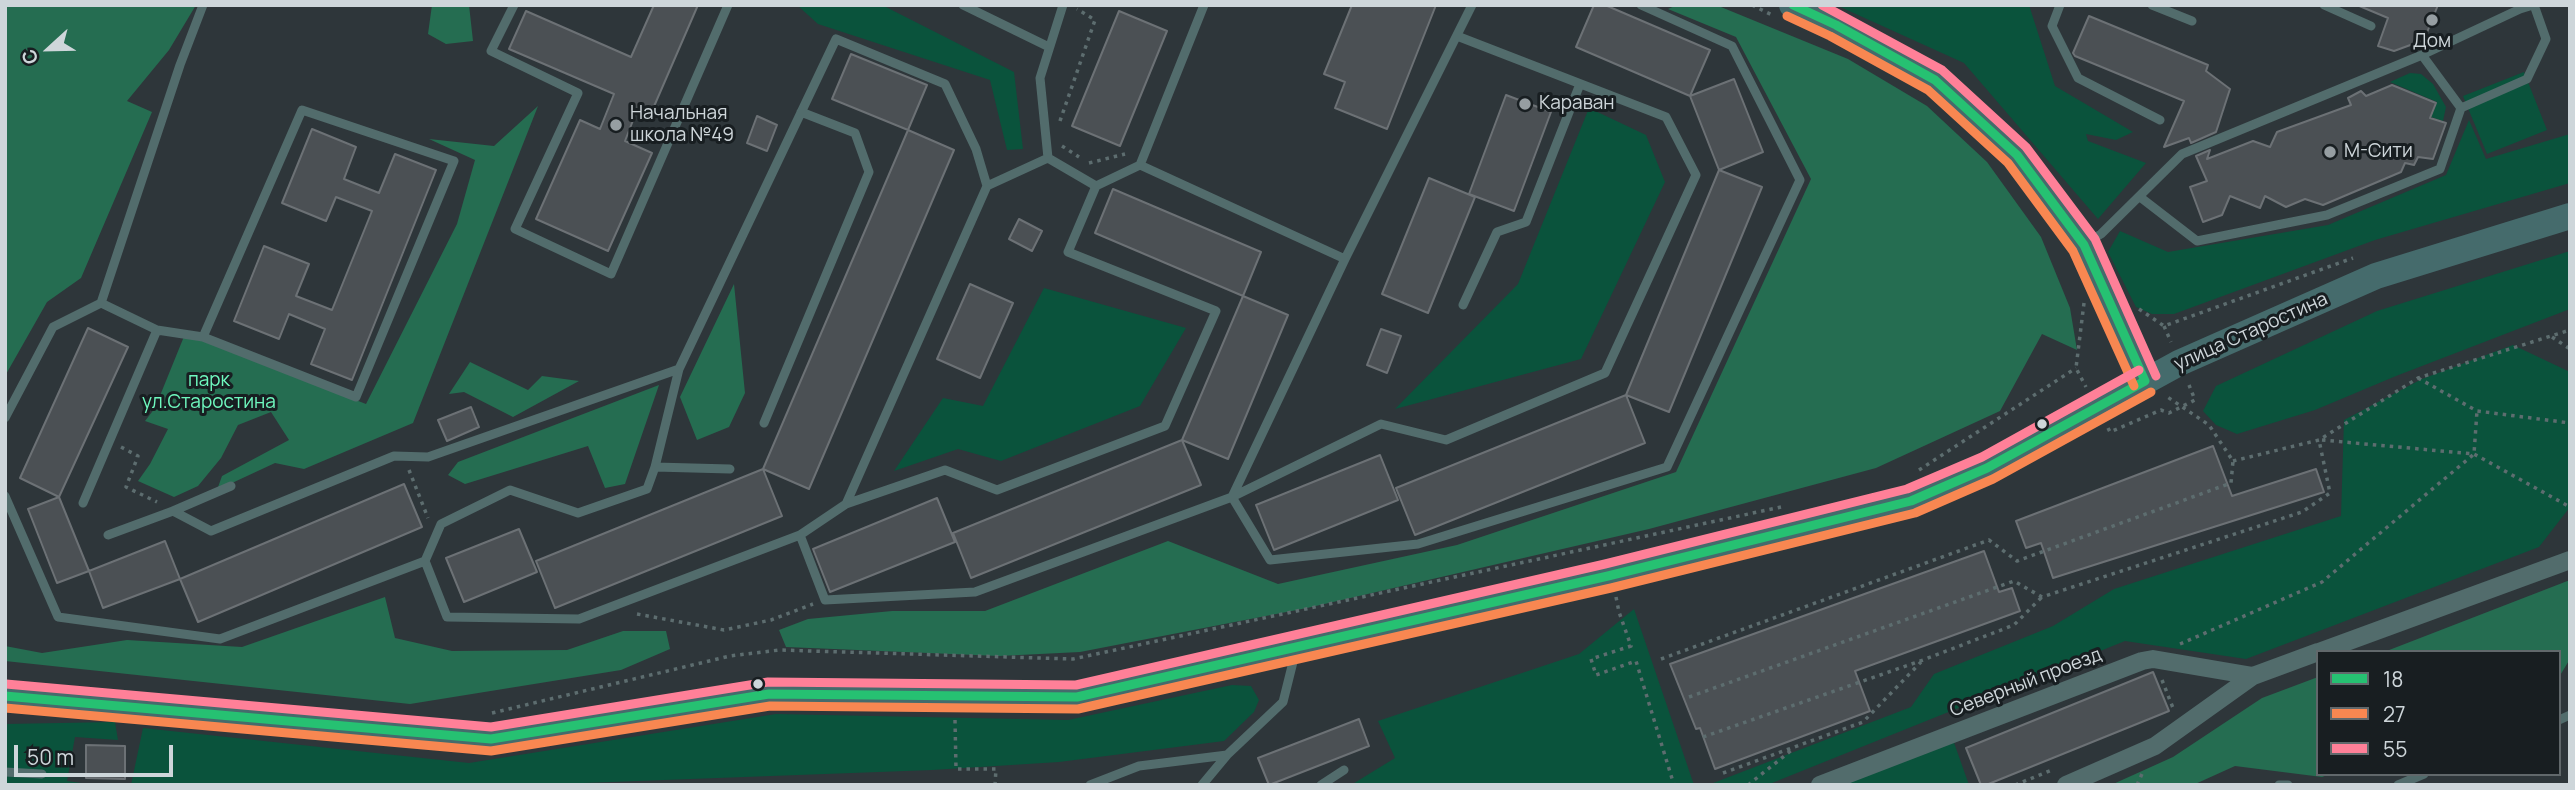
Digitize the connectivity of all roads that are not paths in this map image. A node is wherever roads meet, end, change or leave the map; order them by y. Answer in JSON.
{"nodes":[{"id":1,"x":204,"y":5,"type":"edge"},
{"id":2,"x":513,"y":5,"type":"edge"},
{"id":3,"x":728,"y":5,"type":"edge"},
{"id":4,"x":962,"y":5,"type":"edge"},
{"id":5,"x":1063,"y":5,"type":"edge"},
{"id":6,"x":1205,"y":5,"type":"edge"},
{"id":7,"x":1472,"y":5,"type":"edge"},
{"id":8,"x":1641,"y":5,"type":"edge"},
{"id":9,"x":2060,"y":5,"type":"edge"},
{"id":10,"x":2152,"y":5,"type":"edge"},
{"id":11,"x":2324,"y":5,"type":"edge"},
{"id":12,"x":2534,"y":5,"type":"edge"},
{"id":13,"x":1784,"y":11,"type":"edge"},
{"id":14,"x":2192,"y":21,"type":"dead end"},
{"id":15,"x":2371,"y":26,"type":"dead end"},
{"id":16,"x":1457,"y":36,"type":"junction"},
{"id":17,"x":1049,"y":47,"type":"junction"},
{"id":18,"x":2422,"y":55,"type":"junction"},
{"id":19,"x":1580,"y":84,"type":"junction"},
{"id":20,"x":2461,"y":108,"type":"junction"},
{"id":21,"x":802,"y":112,"type":"junction"},
{"id":22,"x":2160,"y":120,"type":"dead end"},
{"id":23,"x":1048,"y":158,"type":"junction"},
{"id":24,"x":1140,"y":165,"type":"junction"},
{"id":25,"x":987,"y":186,"type":"junction"},
{"id":26,"x":1096,"y":186,"type":"junction"},
{"id":27,"x":2140,"y":197,"type":"junction"},
{"id":28,"x":2570,"y":216,"type":"edge"},
{"id":29,"x":2084,"y":245,"type":"junction"},
{"id":30,"x":1345,"y":259,"type":"junction"},
{"id":31,"x":101,"y":303,"type":"junction"},
{"id":32,"x":1463,"y":305,"type":"dead end"},
{"id":33,"x":157,"y":330,"type":"junction"},
{"id":34,"x":203,"y":337,"type":"junction"},
{"id":35,"x":679,"y":369,"type":"junction"},
{"id":36,"x":2145,"y":381,"type":"junction"},
{"id":37,"x":5,"y":418,"type":"edge"},
{"id":38,"x":764,"y":422,"type":"dead end"},
{"id":39,"x":655,"y":467,"type":"junction"},
{"id":40,"x":730,"y":469,"type":"dead end"},
{"id":41,"x":231,"y":486,"type":"dead end"},
{"id":42,"x":5,"y":496,"type":"edge"},
{"id":43,"x":1232,"y":497,"type":"junction"},
{"id":44,"x":83,"y":503,"type":"dead end"},
{"id":45,"x":846,"y":504,"type":"junction"},
{"id":46,"x":173,"y":511,"type":"junction"},
{"id":47,"x":108,"y":535,"type":"dead end"},
{"id":48,"x":800,"y":535,"type":"junction"},
{"id":49,"x":2570,"y":560,"type":"edge"},
{"id":50,"x":425,"y":561,"type":"junction"},
{"id":51,"x":1297,"y":649,"type":"junction"},
{"id":52,"x":2323,"y":650,"type":"edge"},
{"id":53,"x":2316,"y":653,"type":"edge"},
{"id":54,"x":2253,"y":676,"type":"junction"},
{"id":55,"x":5,"y":696,"type":"edge"},
{"id":56,"x":1227,"y":755,"type":"junction"},
{"id":57,"x":1344,"y":769,"type":"dead end"},
{"id":58,"x":5,"y":772,"type":"edge"},
{"id":59,"x":42,"y":774,"type":"dead end"},
{"id":60,"x":2419,"y":776,"type":"edge"},
{"id":61,"x":1090,"y":785,"type":"edge"},
{"id":62,"x":1202,"y":785,"type":"edge"},
{"id":63,"x":1321,"y":785,"type":"edge"},
{"id":64,"x":1820,"y":785,"type":"edge"},
{"id":65,"x":2066,"y":785,"type":"edge"},
{"id":66,"x":2279,"y":785,"type":"edge"},
{"id":67,"x":2288,"y":785,"type":"edge"},
{"id":68,"x":2398,"y":785,"type":"edge"}],
"edges":[{"from":1,"to":31,"type":"lane"},
{"from":2,"to":3,"type":"lane"},
{"from":4,"to":17,"type":"lane"},
{"from":5,"to":17,"type":"lane"},
{"from":6,"to":24,"type":"lane"},
{"from":7,"to":16,"type":"lane"},
{"from":8,"to":43,"type":"lane"},
{"from":9,"to":22,"type":"lane"},
{"from":10,"to":14,"type":"lane"},
{"from":11,"to":15,"type":"lane"},
{"from":12,"to":18,"type":"lane"},
{"from":12,"to":20,"type":"lane"},
{"from":13,"to":29,"type":"main road"},
{"from":16,"to":19,"type":"lane"},
{"from":16,"to":30,"type":"lane"},
{"from":17,"to":23,"type":"lane"},
{"from":18,"to":20,"type":"lane"},
{"from":18,"to":27,"type":"lane"},
{"from":19,"to":32,"type":"lane"},
{"from":19,"to":43,"type":"lane"},
{"from":20,"to":27,"type":"lane"},
{"from":21,"to":25,"type":"lane"},
{"from":21,"to":35,"type":"lane"},
{"from":21,"to":38,"type":"lane"},
{"from":23,"to":25,"type":"lane"},
{"from":23,"to":26,"type":"lane"},
{"from":24,"to":26,"type":"lane"},
{"from":24,"to":30,"type":"lane"},
{"from":25,"to":45,"type":"lane"},
{"from":26,"to":45,"type":"lane"},
{"from":27,"to":29,"type":"lane"},
{"from":28,"to":36,"type":"main road","name":"улица Старостина"},
{"from":29,"to":36,"type":"main road"},
{"from":30,"to":43,"type":"lane"},
{"from":31,"to":33,"type":"lane"},
{"from":31,"to":37,"type":"lane"},
{"from":33,"to":34,"type":"lane"},
{"from":33,"to":44,"type":"lane"},
{"from":34,"to":34,"type":"lane"},
{"from":35,"to":39,"type":"lane"},
{"from":35,"to":46,"type":"lane"},
{"from":36,"to":51,"type":"main road","name":"улица Старостина"},
{"from":39,"to":40,"type":"lane"},
{"from":39,"to":50,"type":"lane"},
{"from":41,"to":46,"type":"lane"},
{"from":42,"to":50,"type":"lane"},
{"from":43,"to":48,"type":"lane"},
{"from":45,"to":48,"type":"lane"},
{"from":46,"to":47,"type":"lane"},
{"from":48,"to":50,"type":"lane"},
{"from":49,"to":52,"type":"street","name":"Северный проезд"},
{"from":51,"to":55,"type":"main road","name":"улица Старостина"},
{"from":51,"to":56,"type":"lane"},
{"from":53,"to":54,"type":"street","name":"Северный проезд"},
{"from":54,"to":64,"type":"street","name":"Северный проезд"},
{"from":54,"to":65,"type":"street","name":"Северный проезд"},
{"from":56,"to":61,"type":"lane"},
{"from":56,"to":62,"type":"lane"},
{"from":57,"to":63,"type":"lane"},
{"from":58,"to":59,"type":"lane"},
{"from":60,"to":68,"type":"lane"},
{"from":66,"to":67,"type":"lane"}]}
